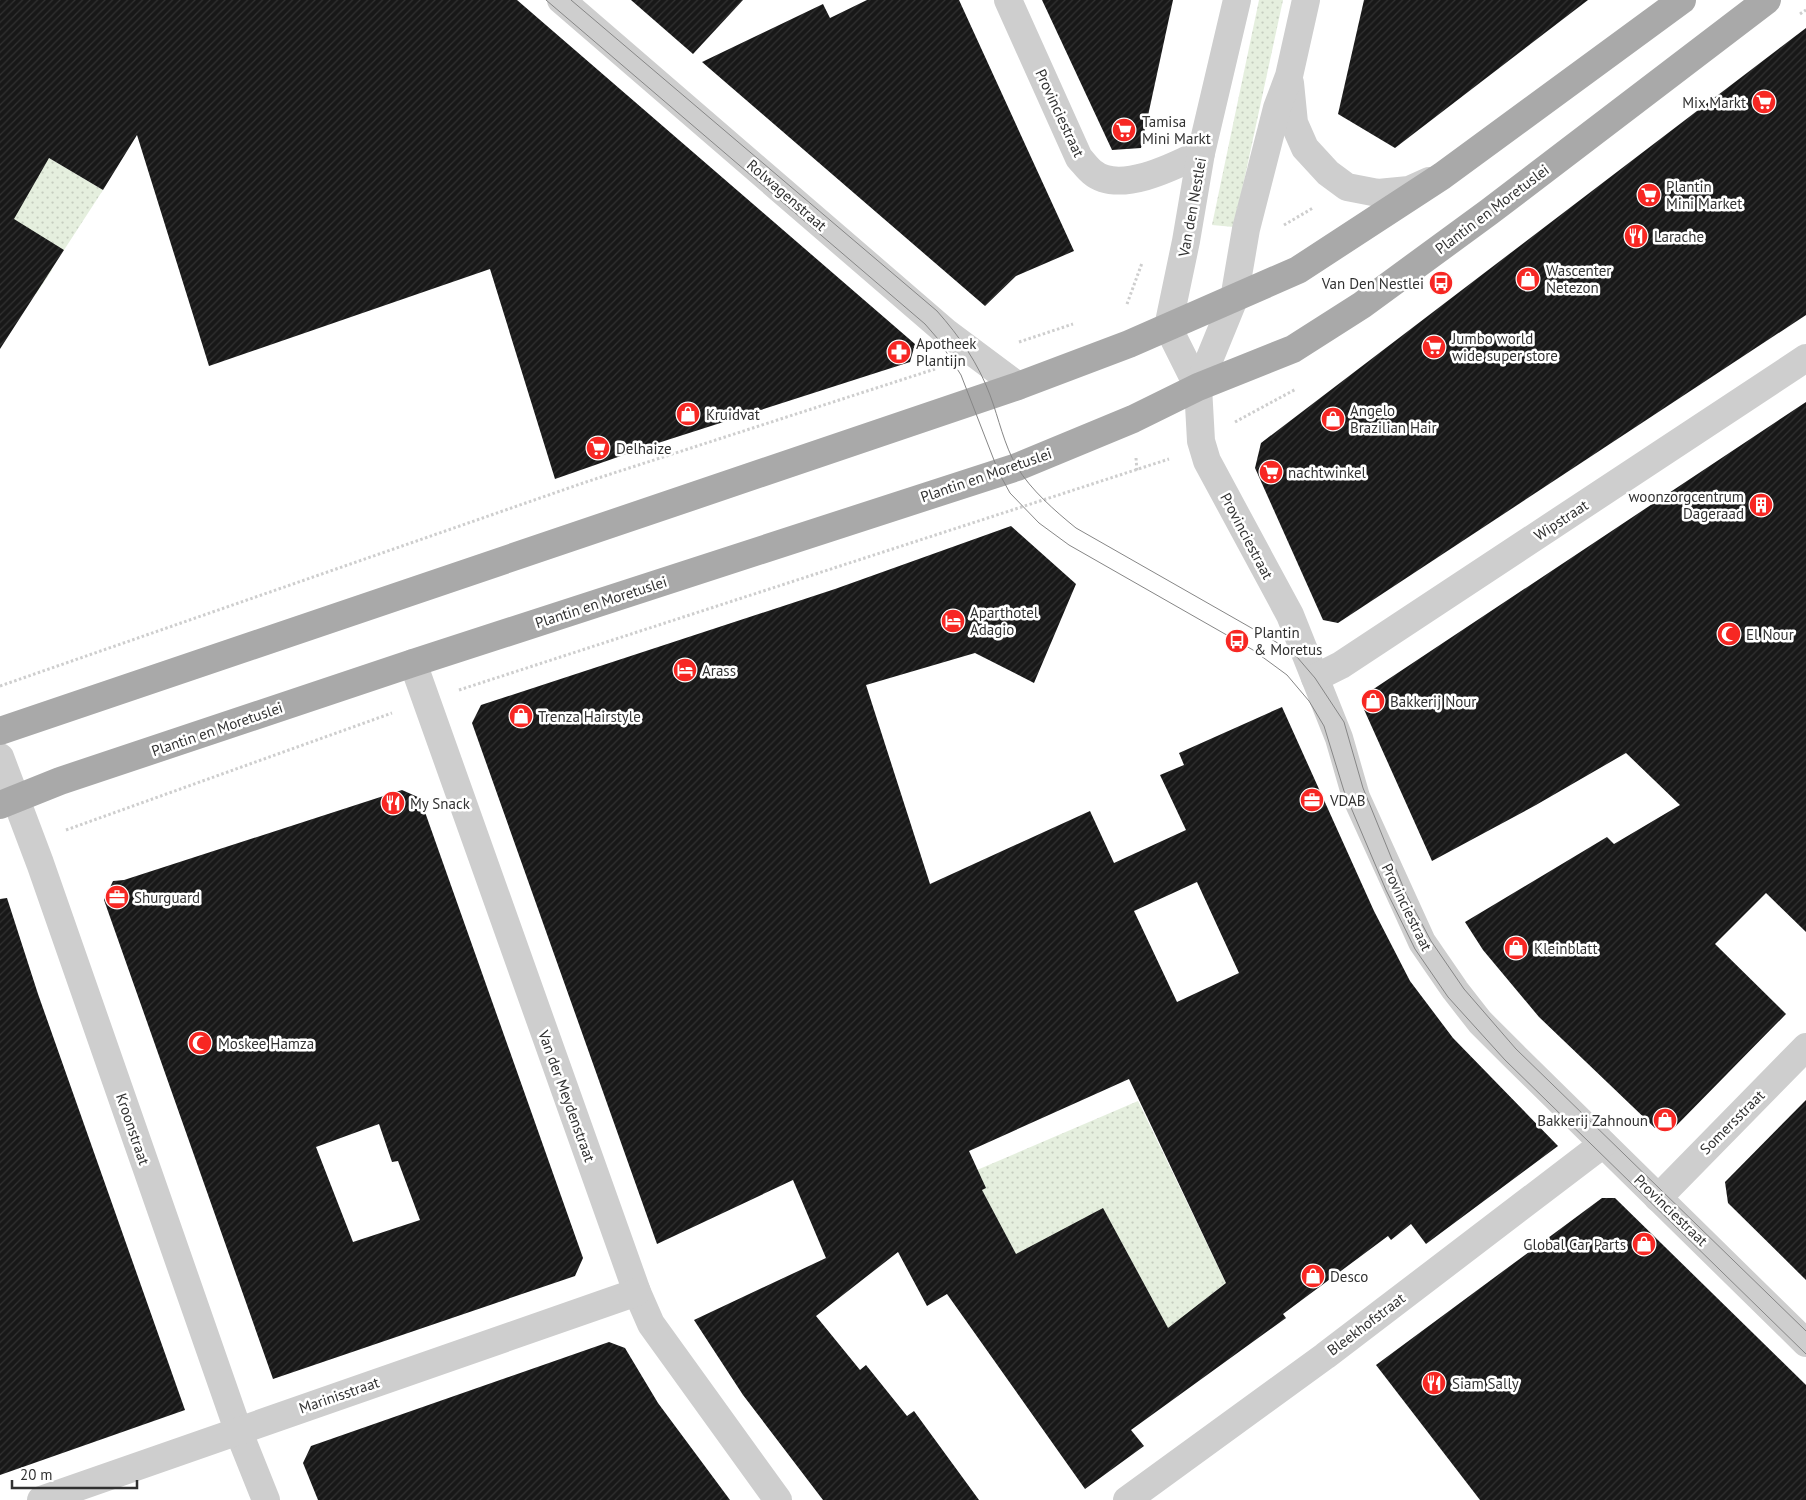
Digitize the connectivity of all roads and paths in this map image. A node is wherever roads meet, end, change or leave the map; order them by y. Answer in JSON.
{"nodes":[{"id":1,"x":561,"y":0,"type":"edge"},
{"id":2,"x":1008,"y":0,"type":"edge"},
{"id":3,"x":1237,"y":0,"type":"edge"},
{"id":4,"x":1306,"y":0,"type":"edge"},
{"id":5,"x":1682,"y":0,"type":"edge"},
{"id":6,"x":1767,"y":0,"type":"edge"},
{"id":7,"x":1289,"y":76,"type":"junction"},
{"id":8,"x":1201,"y":152,"type":"junction"},
{"id":9,"x":1442,"y":176,"type":"junction"},
{"id":10,"x":1347,"y":187,"type":"junction"},
{"id":11,"x":1243,"y":247,"type":"junction"},
{"id":12,"x":1177,"y":280,"type":"junction"},
{"id":13,"x":1234,"y":299,"type":"junction"},
{"id":14,"x":1127,"y":306,"type":"dead end"},
{"id":15,"x":1081,"y":321,"type":"dead end"},
{"id":16,"x":1168,"y":327,"type":"junction"},
{"id":17,"x":979,"y":356,"type":"junction"},
{"id":18,"x":1806,"y":358,"type":"edge"},
{"id":19,"x":1018,"y":386,"type":"junction"},
{"id":20,"x":1198,"y":387,"type":"junction"},
{"id":21,"x":413,"y":663,"type":"junction"},
{"id":22,"x":1315,"y":678,"type":"junction"},
{"id":23,"x":0,"y":686,"type":"edge"},
{"id":24,"x":0,"y":731,"type":"edge"},
{"id":25,"x":0,"y":758,"type":"edge"},
{"id":26,"x":7,"y":802,"type":"edge"},
{"id":27,"x":1806,"y":1046,"type":"edge"},
{"id":28,"x":1603,"y":1144,"type":"junction"},
{"id":29,"x":1658,"y":1198,"type":"junction"},
{"id":30,"x":637,"y":1292,"type":"junction"},
{"id":31,"x":1806,"y":1343,"type":"edge"},
{"id":32,"x":238,"y":1430,"type":"junction"},
{"id":33,"x":41,"y":1500,"type":"edge"},
{"id":34,"x":266,"y":1500,"type":"edge"},
{"id":35,"x":778,"y":1500,"type":"edge"},
{"id":36,"x":1127,"y":1500,"type":"edge"}],
"edges":[{"from":1,"to":17,"type":"street","name":"Rolwagenstraat"},
{"from":2,"to":8,"type":"street","name":"Provinciestraat"},
{"from":3,"to":8,"type":"street","name":"Van den Nestlei"},
{"from":4,"to":7,"type":"street"},
{"from":5,"to":9,"type":"main road"},
{"from":6,"to":20,"type":"main road","name":"Plantin en Moretuslei"},
{"from":7,"to":10,"type":"street"},
{"from":7,"to":11,"type":"street"},
{"from":8,"to":12,"type":"street","name":"Van den Nestlei"},
{"from":9,"to":10,"type":"street"},
{"from":9,"to":13,"type":"main road"},
{"from":10,"to":11,"type":"path"},
{"from":11,"to":13,"type":"street"},
{"from":12,"to":14,"type":"path"},
{"from":12,"to":16,"type":"street","name":"Van den Nestlei"},
{"from":13,"to":16,"type":"main road"},
{"from":13,"to":20,"type":"street"},
{"from":15,"to":17,"type":"path"},
{"from":16,"to":19,"type":"main road"},
{"from":16,"to":20,"type":"street"},
{"from":17,"to":19,"type":"street","name":"Rolwagenstraat"},
{"from":17,"to":23,"type":"path"},
{"from":18,"to":22,"type":"street","name":"Wipstraat"},
{"from":19,"to":24,"type":"main road"},
{"from":20,"to":21,"type":"main road","name":"Plantin en Moretuslei"},
{"from":20,"to":22,"type":"street","name":"Provinciestraat"},
{"from":21,"to":26,"type":"main road","name":"Plantin en Moretuslei"},
{"from":21,"to":30,"type":"street","name":"Van der Meydenstraat"},
{"from":22,"to":28,"type":"street","name":"Provinciestraat"},
{"from":25,"to":26,"type":"street","name":"Kroonstraat"},
{"from":26,"to":32,"type":"street","name":"Kroonstraat"},
{"from":27,"to":29,"type":"street","name":"Somersstraat"},
{"from":28,"to":29,"type":"street","name":"Provinciestraat"},
{"from":28,"to":36,"type":"street","name":"Bleekhofstraat"},
{"from":29,"to":31,"type":"street","name":"Provinciestraat"},
{"from":30,"to":32,"type":"street","name":"Marinisstraat"},
{"from":30,"to":35,"type":"street","name":"Van der Meydenstraat"},
{"from":32,"to":33,"type":"street","name":"Marinisstraat"},
{"from":32,"to":34,"type":"street","name":"Kroonstraat"}]}
